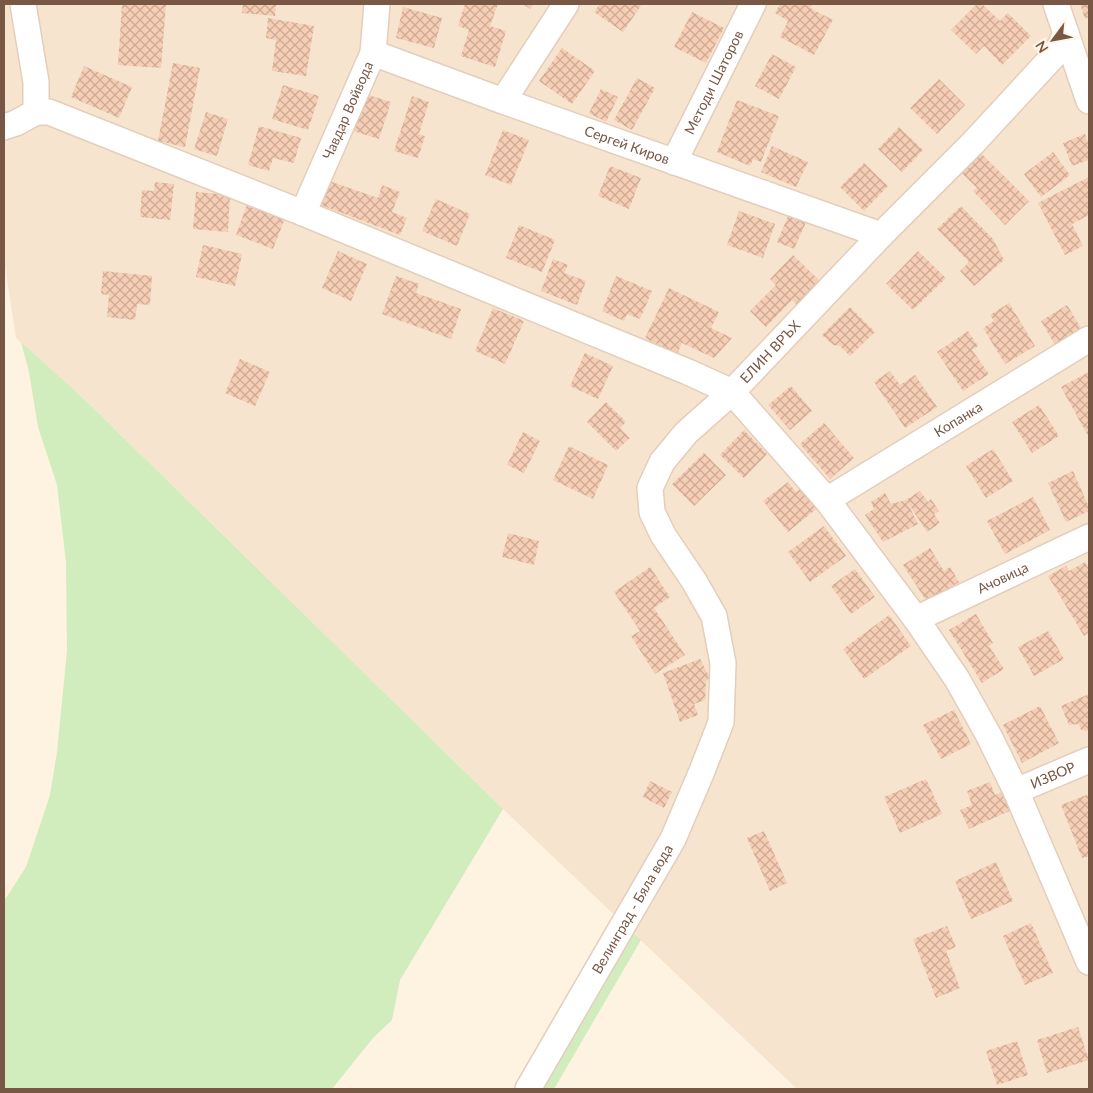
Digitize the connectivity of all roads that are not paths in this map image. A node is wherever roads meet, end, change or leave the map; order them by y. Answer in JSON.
{"nodes":[{"id":1,"x":23,"y":4,"type":"edge"},
{"id":2,"x":377,"y":4,"type":"edge"},
{"id":3,"x":566,"y":4,"type":"edge"},
{"id":4,"x":753,"y":4,"type":"edge"},
{"id":5,"x":1056,"y":4,"type":"edge"},
{"id":6,"x":1066,"y":33,"type":"junction"},
{"id":7,"x":373,"y":53,"type":"junction"},
{"id":8,"x":503,"y":101,"type":"junction"},
{"id":9,"x":1089,"y":101,"type":"edge"},
{"id":10,"x":36,"y":112,"type":"junction"},
{"id":11,"x":4,"y":127,"type":"edge"},
{"id":12,"x":674,"y":162,"type":"junction"},
{"id":13,"x":303,"y":213,"type":"junction"},
{"id":14,"x":881,"y":235,"type":"junction"},
{"id":15,"x":1089,"y":339,"type":"edge"},
{"id":16,"x":732,"y":392,"type":"junction"},
{"id":17,"x":827,"y":500,"type":"junction"},
{"id":18,"x":1089,"y":537,"type":"edge"},
{"id":19,"x":916,"y":619,"type":"junction"},
{"id":20,"x":721,"y":722,"type":"joint"},
{"id":21,"x":1089,"y":760,"type":"edge"},
{"id":22,"x":1016,"y":791,"type":"junction"},
{"id":23,"x":1089,"y":962,"type":"edge"},
{"id":24,"x":528,"y":1089,"type":"edge"}],
"edges":[{"from":1,"to":10,"type":"street"},
{"from":2,"to":7,"type":"street","name":"Чавдар Войвода"},
{"from":3,"to":8,"type":"street"},
{"from":4,"to":12,"type":"street","name":"Методи Шаторов"},
{"from":5,"to":6,"type":"street"},
{"from":6,"to":9,"type":"street"},
{"from":6,"to":14,"type":"street","name":"ЕЛИН ВРЪХ"},
{"from":7,"to":8,"type":"street","name":"Сергей Киров"},
{"from":7,"to":13,"type":"street","name":"Чавдар Войвода"},
{"from":8,"to":12,"type":"street","name":"Сергей Киров"},
{"from":10,"to":11,"type":"street"},
{"from":10,"to":13,"type":"street"},
{"from":12,"to":14,"type":"street","name":"Сергей Киров"},
{"from":13,"to":16,"type":"street"},
{"from":14,"to":16,"type":"street","name":"ЕЛИН ВРЪХ"},
{"from":15,"to":17,"type":"street","name":"Копанка"},
{"from":16,"to":17,"type":"street"},
{"from":16,"to":20,"type":"street","name":"ЕЛИН ВРЪХ"},
{"from":17,"to":19,"type":"street"},
{"from":18,"to":19,"type":"street","name":"Ачовица"},
{"from":19,"to":22,"type":"street"},
{"from":20,"to":24,"type":"street","name":"Велинград - Бяла вода"},
{"from":21,"to":22,"type":"street","name":"ИЗВОР"},
{"from":22,"to":23,"type":"street"}]}
